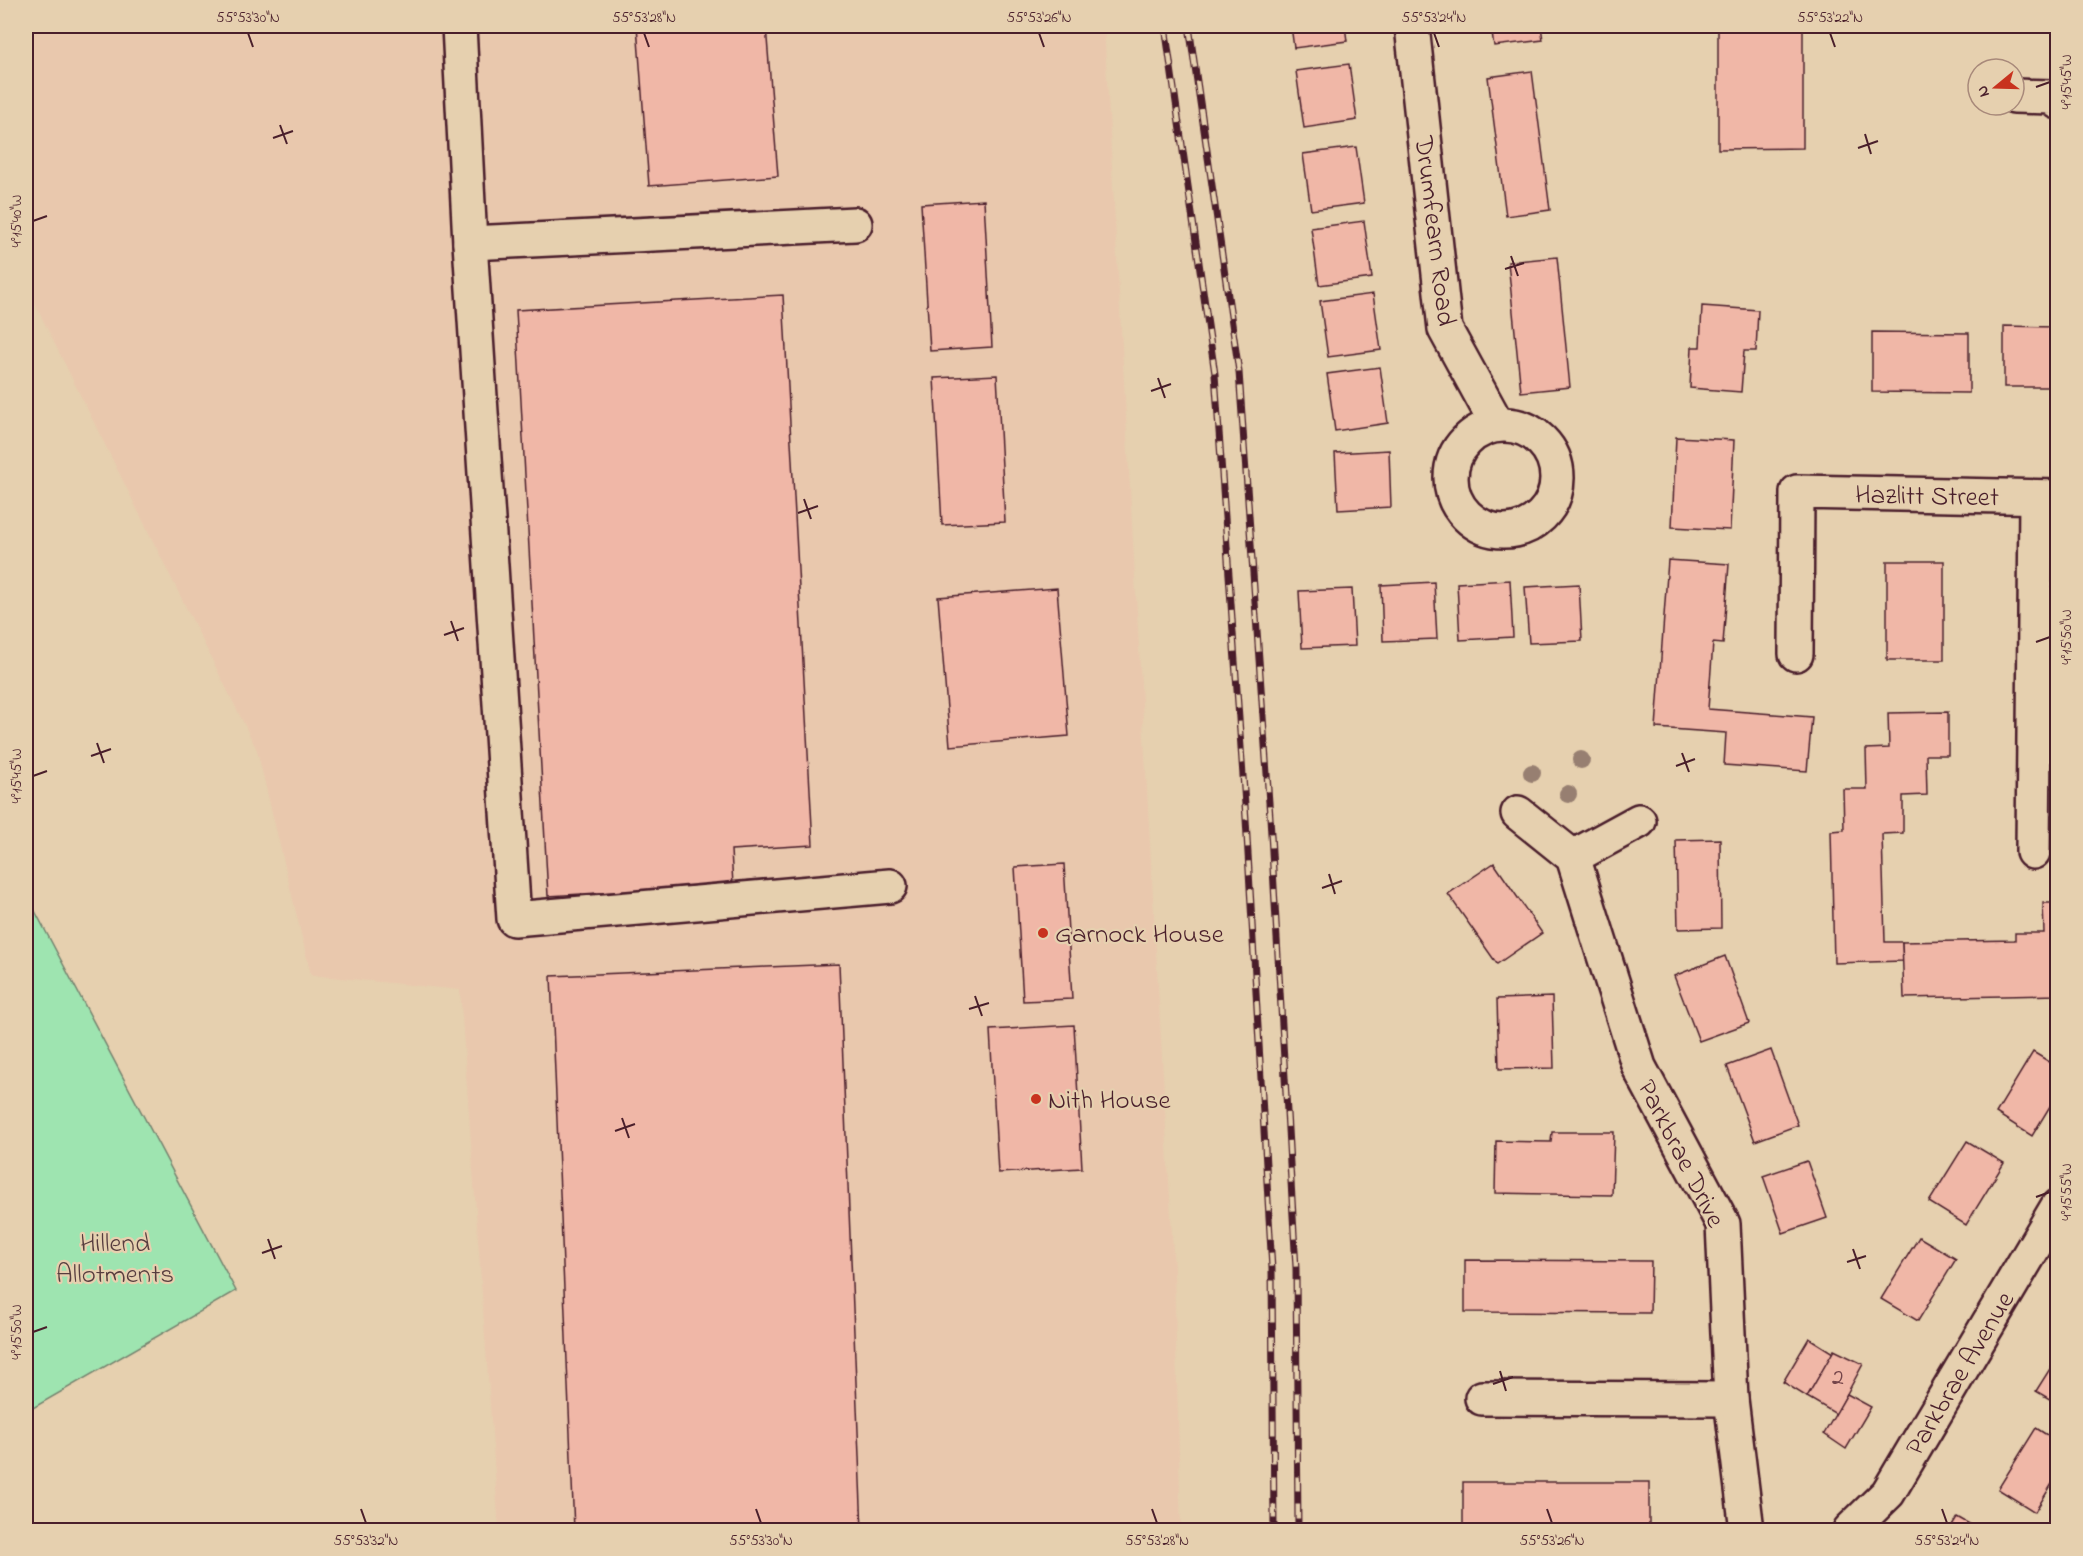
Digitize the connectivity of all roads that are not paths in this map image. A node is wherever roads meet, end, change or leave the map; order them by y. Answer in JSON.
{"nodes":[{"id":1,"x":459,"y":26,"type":"edge"},
{"id":2,"x":1412,"y":26,"type":"edge"},
{"id":3,"x":2026,"y":96,"type":"edge"},
{"id":4,"x":2058,"y":102,"type":"edge"},
{"id":5,"x":855,"y":224,"type":"dead end"},
{"id":6,"x":470,"y":243,"type":"junction"},
{"id":7,"x":1497,"y":424,"type":"dead end"},
{"id":8,"x":2047,"y":497,"type":"edge"},
{"id":9,"x":1796,"y":654,"type":"dead end"},
{"id":10,"x":1518,"y":813,"type":"dead end"},
{"id":11,"x":1639,"y":821,"type":"dead end"},
{"id":12,"x":2033,"y":852,"type":"dead end"},
{"id":13,"x":1574,"y":857,"type":"junction"},
{"id":14,"x":890,"y":886,"type":"dead end"},
{"id":15,"x":2058,"y":1206,"type":"edge"},
{"id":16,"x":1482,"y":1398,"type":"dead end"},
{"id":17,"x":1731,"y":1399,"type":"junction"},
{"id":18,"x":1747,"y":1530,"type":"edge"},
{"id":19,"x":1850,"y":1530,"type":"edge"}],
"edges":[{"from":1,"to":6,"type":"street"},
{"from":2,"to":7,"type":"street","name":"Drumfearn Road"},
{"from":3,"to":4,"type":"street"},
{"from":5,"to":6,"type":"street"},
{"from":6,"to":14,"type":"street"},
{"from":8,"to":9,"type":"street","name":"Hazlitt Street"},
{"from":8,"to":12,"type":"street"},
{"from":10,"to":13,"type":"street"},
{"from":11,"to":13,"type":"street"},
{"from":13,"to":17,"type":"street","name":"Parkbrae Drive"},
{"from":15,"to":19,"type":"street","name":"Parkbrae Avenue"},
{"from":16,"to":17,"type":"street"},
{"from":17,"to":18,"type":"street","name":"Parkbrae Drive"}]}
